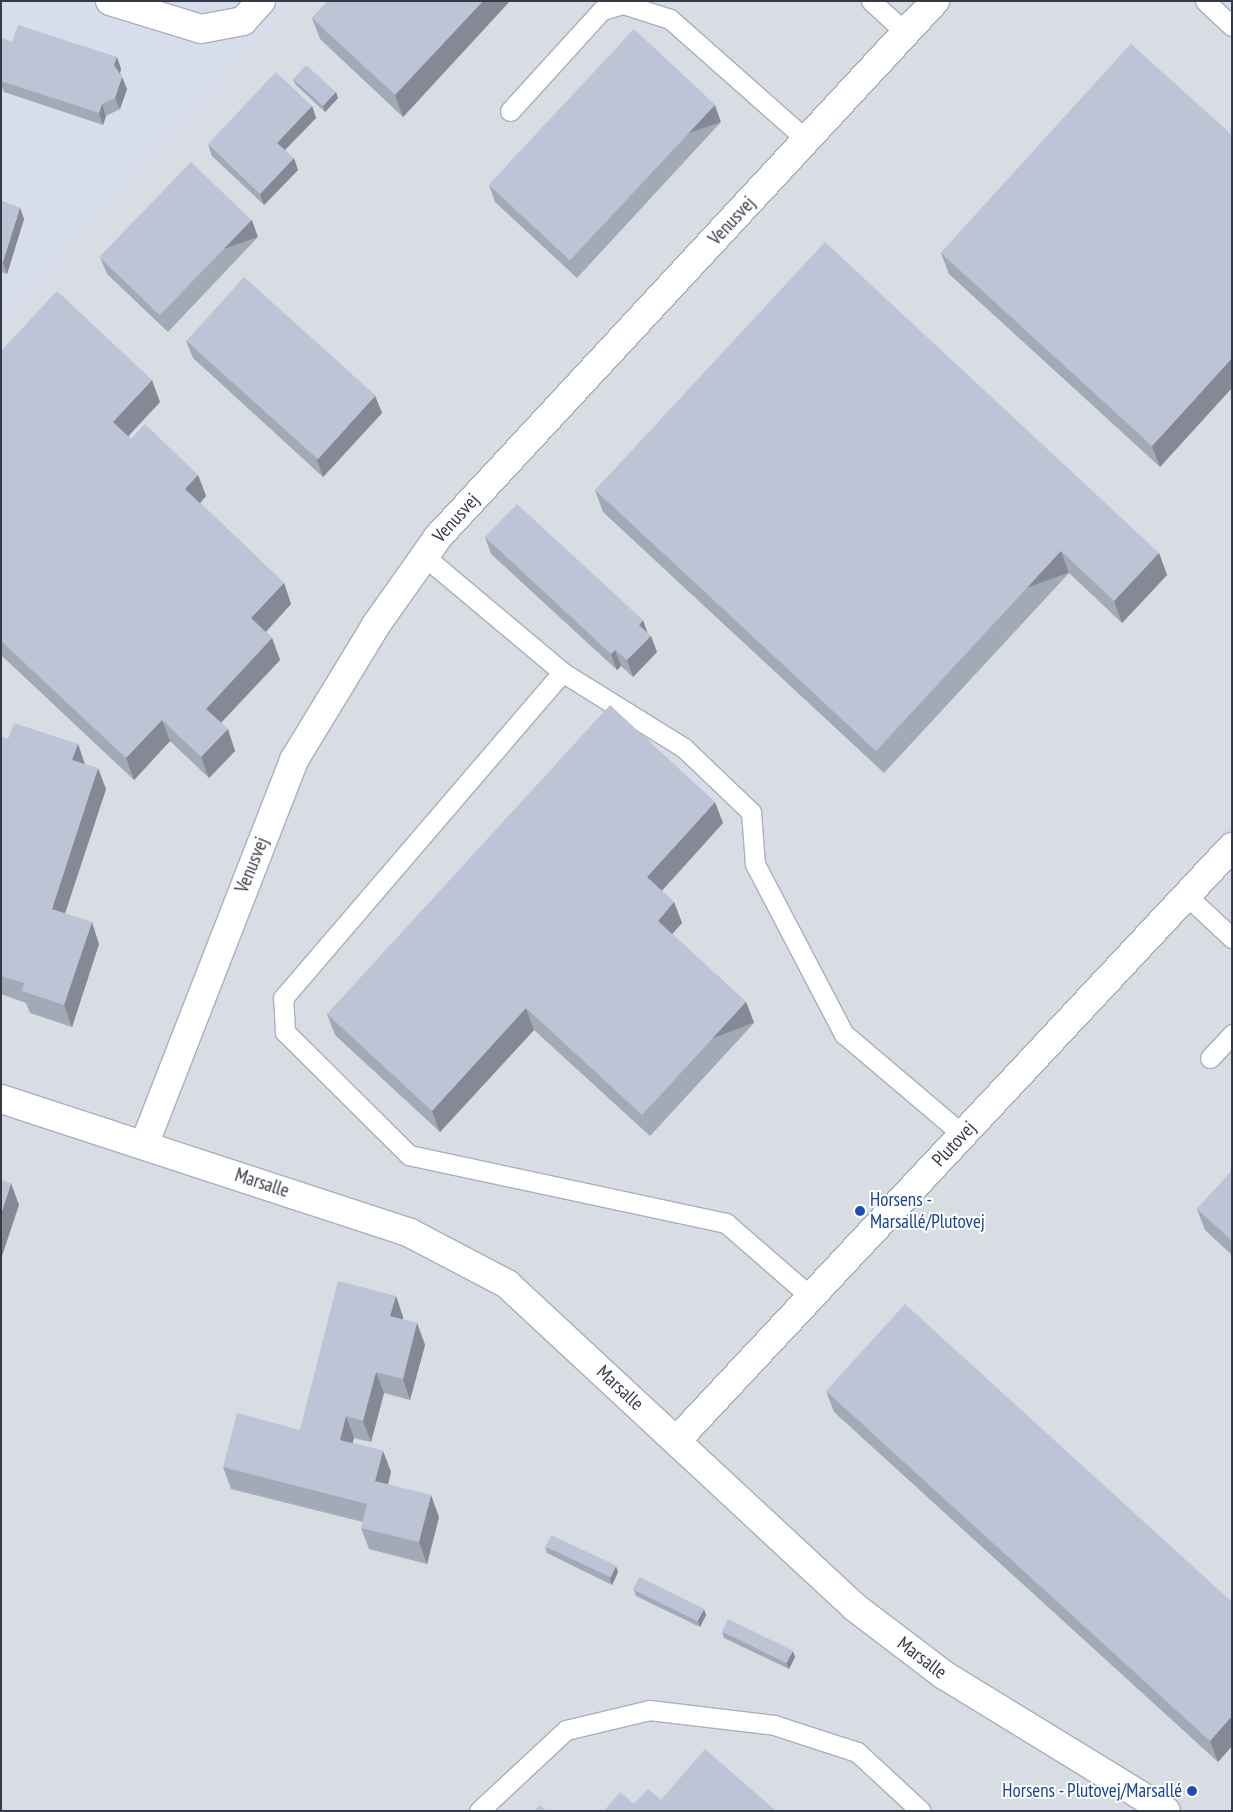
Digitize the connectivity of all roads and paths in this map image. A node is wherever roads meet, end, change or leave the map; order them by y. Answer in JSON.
{"nodes":[{"id":1,"x":110,"y":1,"type":"edge"},
{"id":2,"x":261,"y":1,"type":"edge"},
{"id":3,"x":870,"y":1,"type":"edge"},
{"id":4,"x":936,"y":1,"type":"edge"},
{"id":5,"x":1205,"y":1,"type":"edge"},
{"id":6,"x":1232,"y":26,"type":"edge"},
{"id":7,"x":906,"y":33,"type":"junction"},
{"id":8,"x":510,"y":111,"type":"dead end"},
{"id":9,"x":807,"y":140,"type":"junction"},
{"id":10,"x":424,"y":556,"type":"junction"},
{"id":11,"x":562,"y":672,"type":"junction"},
{"id":12,"x":1232,"y":847,"type":"edge"},
{"id":13,"x":1186,"y":896,"type":"junction"},
{"id":14,"x":1232,"y":938,"type":"edge"},
{"id":15,"x":1232,"y":1034,"type":"edge"},
{"id":16,"x":1210,"y":1058,"type":"dead end"},
{"id":17,"x":1,"y":1099,"type":"edge"},
{"id":18,"x":963,"y":1135,"type":"junction"},
{"id":19,"x":144,"y":1144,"type":"junction"},
{"id":20,"x":812,"y":1297,"type":"junction"},
{"id":21,"x":677,"y":1440,"type":"junction"},
{"id":22,"x":479,"y":1811,"type":"edge"},
{"id":23,"x":921,"y":1811,"type":"edge"},
{"id":24,"x":1166,"y":1811,"type":"edge"}],
"edges":[{"from":1,"to":2,"type":"street"},
{"from":3,"to":7,"type":"lane"},
{"from":4,"to":7,"type":"street","name":"Venusvej"},
{"from":5,"to":6,"type":"lane"},
{"from":7,"to":9,"type":"street","name":"Venusvej"},
{"from":8,"to":9,"type":"lane"},
{"from":9,"to":10,"type":"street","name":"Venusvej"},
{"from":10,"to":11,"type":"lane"},
{"from":10,"to":19,"type":"street","name":"Venusvej"},
{"from":11,"to":18,"type":"lane"},
{"from":11,"to":20,"type":"lane"},
{"from":12,"to":13,"type":"street","name":"Plutovej"},
{"from":13,"to":14,"type":"lane"},
{"from":13,"to":18,"type":"street","name":"Plutovej"},
{"from":15,"to":16,"type":"lane"},
{"from":17,"to":19,"type":"street","name":"Marsalle"},
{"from":18,"to":20,"type":"street","name":"Plutovej"},
{"from":19,"to":21,"type":"street","name":"Marsalle"},
{"from":20,"to":21,"type":"street","name":"Plutovej"},
{"from":21,"to":24,"type":"street","name":"Marsalle"},
{"from":22,"to":23,"type":"lane"}]}
